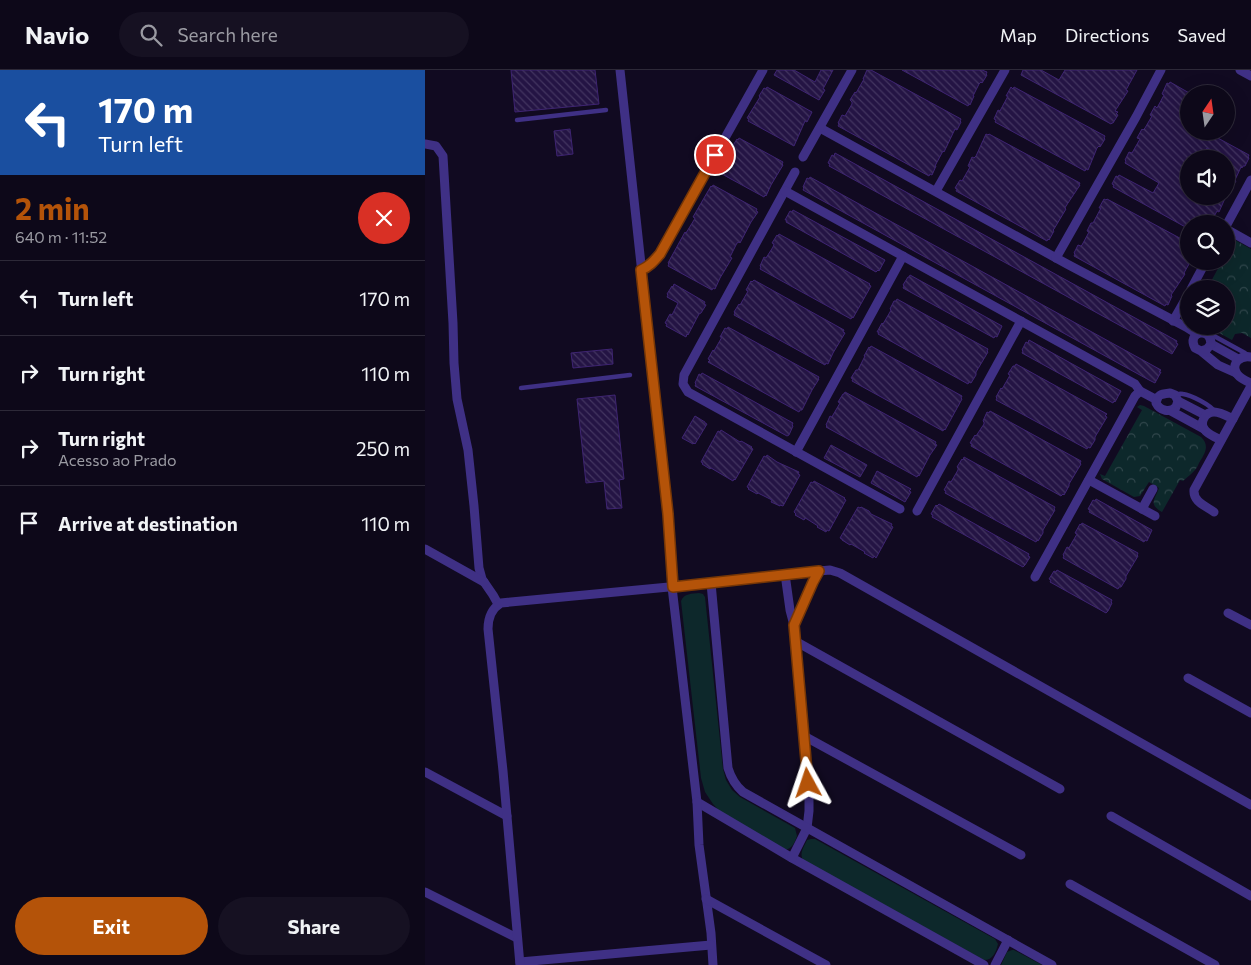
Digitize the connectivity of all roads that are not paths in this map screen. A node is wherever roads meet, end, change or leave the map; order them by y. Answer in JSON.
{"nodes":[{"id":1,"x":620,"y":70,"type":"edge"},
{"id":2,"x":763,"y":70,"type":"edge"},
{"id":3,"x":852,"y":70,"type":"edge"},
{"id":4,"x":1005,"y":70,"type":"edge"},
{"id":5,"x":1160,"y":70,"type":"edge"},
{"id":6,"x":1240,"y":70,"type":"edge"},
{"id":7,"x":1251,"y":76,"type":"edge"},
{"id":8,"x":605,"y":110,"type":"dead end"},
{"id":9,"x":517,"y":120,"type":"dead end"},
{"id":10,"x":820,"y":128,"type":"junction"},
{"id":11,"x":425,"y":144,"type":"edge"},
{"id":12,"x":803,"y":157,"type":"dead end"},
{"id":13,"x":795,"y":172,"type":"dead end"},
{"id":14,"x":1251,"y":180,"type":"edge"},
{"id":15,"x":785,"y":191,"type":"junction"},
{"id":16,"x":936,"y":191,"type":"junction"},
{"id":17,"x":1232,"y":215,"type":"edge"},
{"id":18,"x":1235,"y":234,"type":"edge"},
{"id":19,"x":1251,"y":243,"type":"edge"},
{"id":20,"x":903,"y":256,"type":"junction"},
{"id":21,"x":1056,"y":258,"type":"junction"},
{"id":22,"x":641,"y":270,"type":"junction"},
{"id":23,"x":1180,"y":309,"type":"edge"},
{"id":24,"x":1021,"y":321,"type":"junction"},
{"id":25,"x":1173,"y":321,"type":"junction"},
{"id":26,"x":1180,"y":325,"type":"edge"},
{"id":27,"x":1196,"y":335,"type":"edge"},
{"id":28,"x":1205,"y":335,"type":"edge"},
{"id":29,"x":1210,"y":340,"type":"junction"},
{"id":30,"x":1201,"y":351,"type":"junction"},
{"id":31,"x":1249,"y":356,"type":"edge"},
{"id":32,"x":1238,"y":360,"type":"junction"},
{"id":33,"x":1236,"y":373,"type":"junction"},
{"id":34,"x":630,"y":375,"type":"dead end"},
{"id":35,"x":1251,"y":384,"type":"edge"},
{"id":36,"x":521,"y":388,"type":"dead end"},
{"id":37,"x":1139,"y":391,"type":"junction"},
{"id":38,"x":1177,"y":398,"type":"junction"},
{"id":39,"x":1157,"y":400,"type":"junction"},
{"id":40,"x":1171,"y":411,"type":"junction"},
{"id":41,"x":1215,"y":412,"type":"junction"},
{"id":42,"x":1205,"y":415,"type":"junction"},
{"id":43,"x":1233,"y":419,"type":"junction"},
{"id":44,"x":1204,"y":429,"type":"junction"},
{"id":45,"x":1221,"y":440,"type":"junction"},
{"id":46,"x":796,"y":452,"type":"junction"},
{"id":47,"x":1089,"y":480,"type":"junction"},
{"id":48,"x":1153,"y":489,"type":"dead end"},
{"id":49,"x":900,"y":509,"type":"dead end"},
{"id":50,"x":1142,"y":509,"type":"junction"},
{"id":51,"x":917,"y":511,"type":"dead end"},
{"id":52,"x":1214,"y":512,"type":"dead end"},
{"id":53,"x":1155,"y":516,"type":"dead end"},
{"id":54,"x":425,"y":549,"type":"edge"},
{"id":55,"x":819,"y":571,"type":"junction"},
{"id":56,"x":785,"y":574,"type":"junction"},
{"id":57,"x":1035,"y":577,"type":"dead end"},
{"id":58,"x":484,"y":582,"type":"junction"},
{"id":59,"x":711,"y":583,"type":"junction"},
{"id":60,"x":673,"y":587,"type":"junction"},
{"id":61,"x":498,"y":604,"type":"junction"},
{"id":62,"x":1228,"y":613,"type":"dead end"},
{"id":63,"x":794,"y":625,"type":"junction"},
{"id":64,"x":1251,"y":625,"type":"edge"},
{"id":65,"x":795,"y":641,"type":"junction"},
{"id":66,"x":1188,"y":678,"type":"dead end"},
{"id":67,"x":1251,"y":713,"type":"edge"},
{"id":68,"x":804,"y":736,"type":"junction"},
{"id":69,"x":425,"y":774,"type":"edge"},
{"id":70,"x":1060,"y":789,"type":"dead end"},
{"id":71,"x":697,"y":802,"type":"junction"},
{"id":72,"x":1251,"y":805,"type":"edge"},
{"id":73,"x":507,"y":816,"type":"junction"},
{"id":74,"x":1111,"y":816,"type":"dead end"},
{"id":75,"x":807,"y":828,"type":"junction"},
{"id":76,"x":1021,"y":855,"type":"dead end"},
{"id":77,"x":791,"y":858,"type":"junction"},
{"id":78,"x":1071,"y":884,"type":"dead end"},
{"id":79,"x":425,"y":892,"type":"edge"},
{"id":80,"x":1251,"y":896,"type":"edge"},
{"id":81,"x":707,"y":899,"type":"junction"},
{"id":82,"x":517,"y":938,"type":"junction"},
{"id":83,"x":1008,"y":940,"type":"junction"},
{"id":84,"x":711,"y":945,"type":"junction"},
{"id":85,"x":520,"y":963,"type":"edge"},
{"id":86,"x":713,"y":965,"type":"edge"},
{"id":87,"x":826,"y":965,"type":"edge"},
{"id":88,"x":984,"y":965,"type":"edge"},
{"id":89,"x":995,"y":965,"type":"edge"},
{"id":90,"x":1052,"y":965,"type":"edge"},
{"id":91,"x":1215,"y":965,"type":"edge"}],
"edges":[{"from":1,"to":22,"type":"street"},
{"from":2,"to":22,"type":"street"},
{"from":3,"to":10,"type":"street"},
{"from":4,"to":16,"type":"street"},
{"from":5,"to":21,"type":"street"},
{"from":6,"to":7,"type":"street"},
{"from":8,"to":9,"type":"lane"},
{"from":10,"to":12,"type":"street"},
{"from":10,"to":16,"type":"street"},
{"from":11,"to":58,"type":"street"},
{"from":13,"to":15,"type":"street"},
{"from":14,"to":17,"type":"street"},
{"from":15,"to":20,"type":"street"},
{"from":15,"to":46,"type":"street"},
{"from":16,"to":21,"type":"street"},
{"from":18,"to":19,"type":"street"},
{"from":20,"to":24,"type":"street"},
{"from":20,"to":46,"type":"street"},
{"from":21,"to":25,"type":"street"},
{"from":22,"to":60,"type":"street"},
{"from":23,"to":25,"type":"street"},
{"from":24,"to":37,"type":"street"},
{"from":24,"to":51,"type":"street"},
{"from":25,"to":26,"type":"street"},
{"from":27,"to":30,"type":"street"},
{"from":28,"to":29,"type":"street"},
{"from":29,"to":30,"type":"street"},
{"from":29,"to":31,"type":"lane"},
{"from":29,"to":32,"type":"street"},
{"from":30,"to":33,"type":"street"},
{"from":31,"to":32,"type":"street"},
{"from":32,"to":33,"type":"street"},
{"from":33,"to":35,"type":"street"},
{"from":34,"to":36,"type":"lane"},
{"from":35,"to":43,"type":"street"},
{"from":37,"to":39,"type":"street"},
{"from":37,"to":47,"type":"street"},
{"from":38,"to":39,"type":"street"},
{"from":38,"to":40,"type":"street"},
{"from":38,"to":41,"type":"lane"},
{"from":38,"to":42,"type":"street"},
{"from":39,"to":40,"type":"street"},
{"from":40,"to":44,"type":"street"},
{"from":41,"to":42,"type":"street"},
{"from":41,"to":43,"type":"street"},
{"from":42,"to":44,"type":"street"},
{"from":43,"to":45,"type":"street"},
{"from":44,"to":45,"type":"street"},
{"from":45,"to":52,"type":"street"},
{"from":46,"to":49,"type":"street"},
{"from":47,"to":50,"type":"street"},
{"from":47,"to":57,"type":"street"},
{"from":48,"to":50,"type":"street"},
{"from":50,"to":53,"type":"street"},
{"from":54,"to":58,"type":"street"},
{"from":55,"to":56,"type":"street"},
{"from":55,"to":63,"type":"street"},
{"from":55,"to":72,"type":"street"},
{"from":56,"to":59,"type":"street"},
{"from":56,"to":63,"type":"street"},
{"from":58,"to":61,"type":"street"},
{"from":59,"to":60,"type":"street"},
{"from":59,"to":75,"type":"street"},
{"from":60,"to":61,"type":"street"},
{"from":60,"to":71,"type":"street"},
{"from":61,"to":73,"type":"street"},
{"from":62,"to":64,"type":"street"},
{"from":63,"to":65,"type":"street"},
{"from":65,"to":68,"type":"street"},
{"from":65,"to":70,"type":"street"},
{"from":66,"to":67,"type":"street"},
{"from":68,"to":75,"type":"street"},
{"from":68,"to":76,"type":"street"},
{"from":69,"to":73,"type":"street"},
{"from":71,"to":77,"type":"street"},
{"from":71,"to":81,"type":"street"},
{"from":73,"to":82,"type":"street"},
{"from":74,"to":80,"type":"street"},
{"from":75,"to":77,"type":"street"},
{"from":75,"to":83,"type":"street"},
{"from":77,"to":88,"type":"street"},
{"from":78,"to":91,"type":"street"},
{"from":79,"to":82,"type":"street"},
{"from":81,"to":84,"type":"street"},
{"from":81,"to":87,"type":"street"},
{"from":82,"to":85,"type":"street"},
{"from":83,"to":89,"type":"street"},
{"from":83,"to":90,"type":"street"},
{"from":84,"to":85,"type":"street"},
{"from":84,"to":86,"type":"street"}]}
